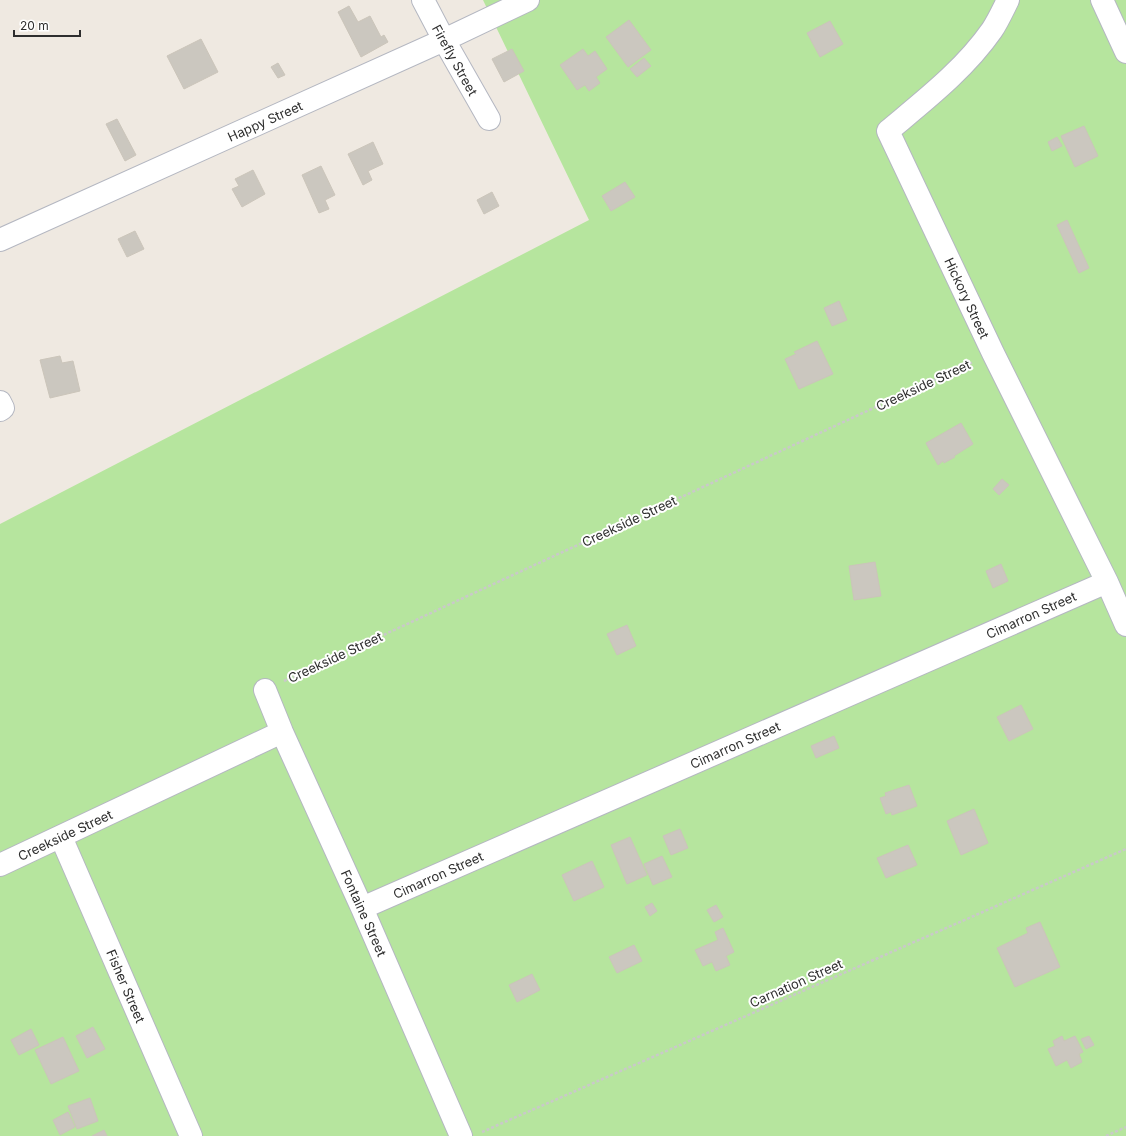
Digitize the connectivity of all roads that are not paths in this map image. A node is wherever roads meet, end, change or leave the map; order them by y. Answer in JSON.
{"nodes":[{"id":1,"x":423,"y":0,"type":"edge"},
{"id":2,"x":528,"y":0,"type":"edge"},
{"id":3,"x":1008,"y":0,"type":"edge"},
{"id":4,"x":1102,"y":0,"type":"edge"},
{"id":5,"x":444,"y":40,"type":"junction"},
{"id":6,"x":1126,"y":52,"type":"edge"},
{"id":7,"x":489,"y":119,"type":"dead end"},
{"id":8,"x":0,"y":240,"type":"edge"},
{"id":9,"x":0,"y":402,"type":"edge"},
{"id":10,"x":0,"y":410,"type":"edge"},
{"id":11,"x":1107,"y":582,"type":"junction"},
{"id":12,"x":1126,"y":625,"type":"edge"},
{"id":13,"x":265,"y":690,"type":"road end"},
{"id":14,"x":282,"y":732,"type":"junction"},
{"id":15,"x":61,"y":837,"type":"junction"},
{"id":16,"x":0,"y":865,"type":"edge"},
{"id":17,"x":362,"y":908,"type":"junction"},
{"id":18,"x":471,"y":1134,"type":"edge"},
{"id":19,"x":191,"y":1136,"type":"edge"}],
"edges":[{"from":1,"to":5,"type":"street","name":"Firefly Street"},
{"from":2,"to":5,"type":"street","name":"Happy Street"},
{"from":3,"to":11,"type":"street","name":"Hickory Street"},
{"from":4,"to":6,"type":"street"},
{"from":5,"to":7,"type":"street","name":"Firefly Street"},
{"from":5,"to":8,"type":"street","name":"Happy Street"},
{"from":9,"to":10,"type":"street"},
{"from":11,"to":12,"type":"street","name":"Hickory Street"},
{"from":11,"to":17,"type":"street","name":"Cimarron Street"},
{"from":13,"to":14,"type":"street","name":"Fontaine Street"},
{"from":14,"to":15,"type":"street","name":"Creekside Street"},
{"from":14,"to":17,"type":"street","name":"Fontaine Street"},
{"from":15,"to":16,"type":"street","name":"Creekside Street"},
{"from":15,"to":19,"type":"street","name":"Fisher Street"},
{"from":17,"to":18,"type":"street","name":"Fontaine Street"}]}
